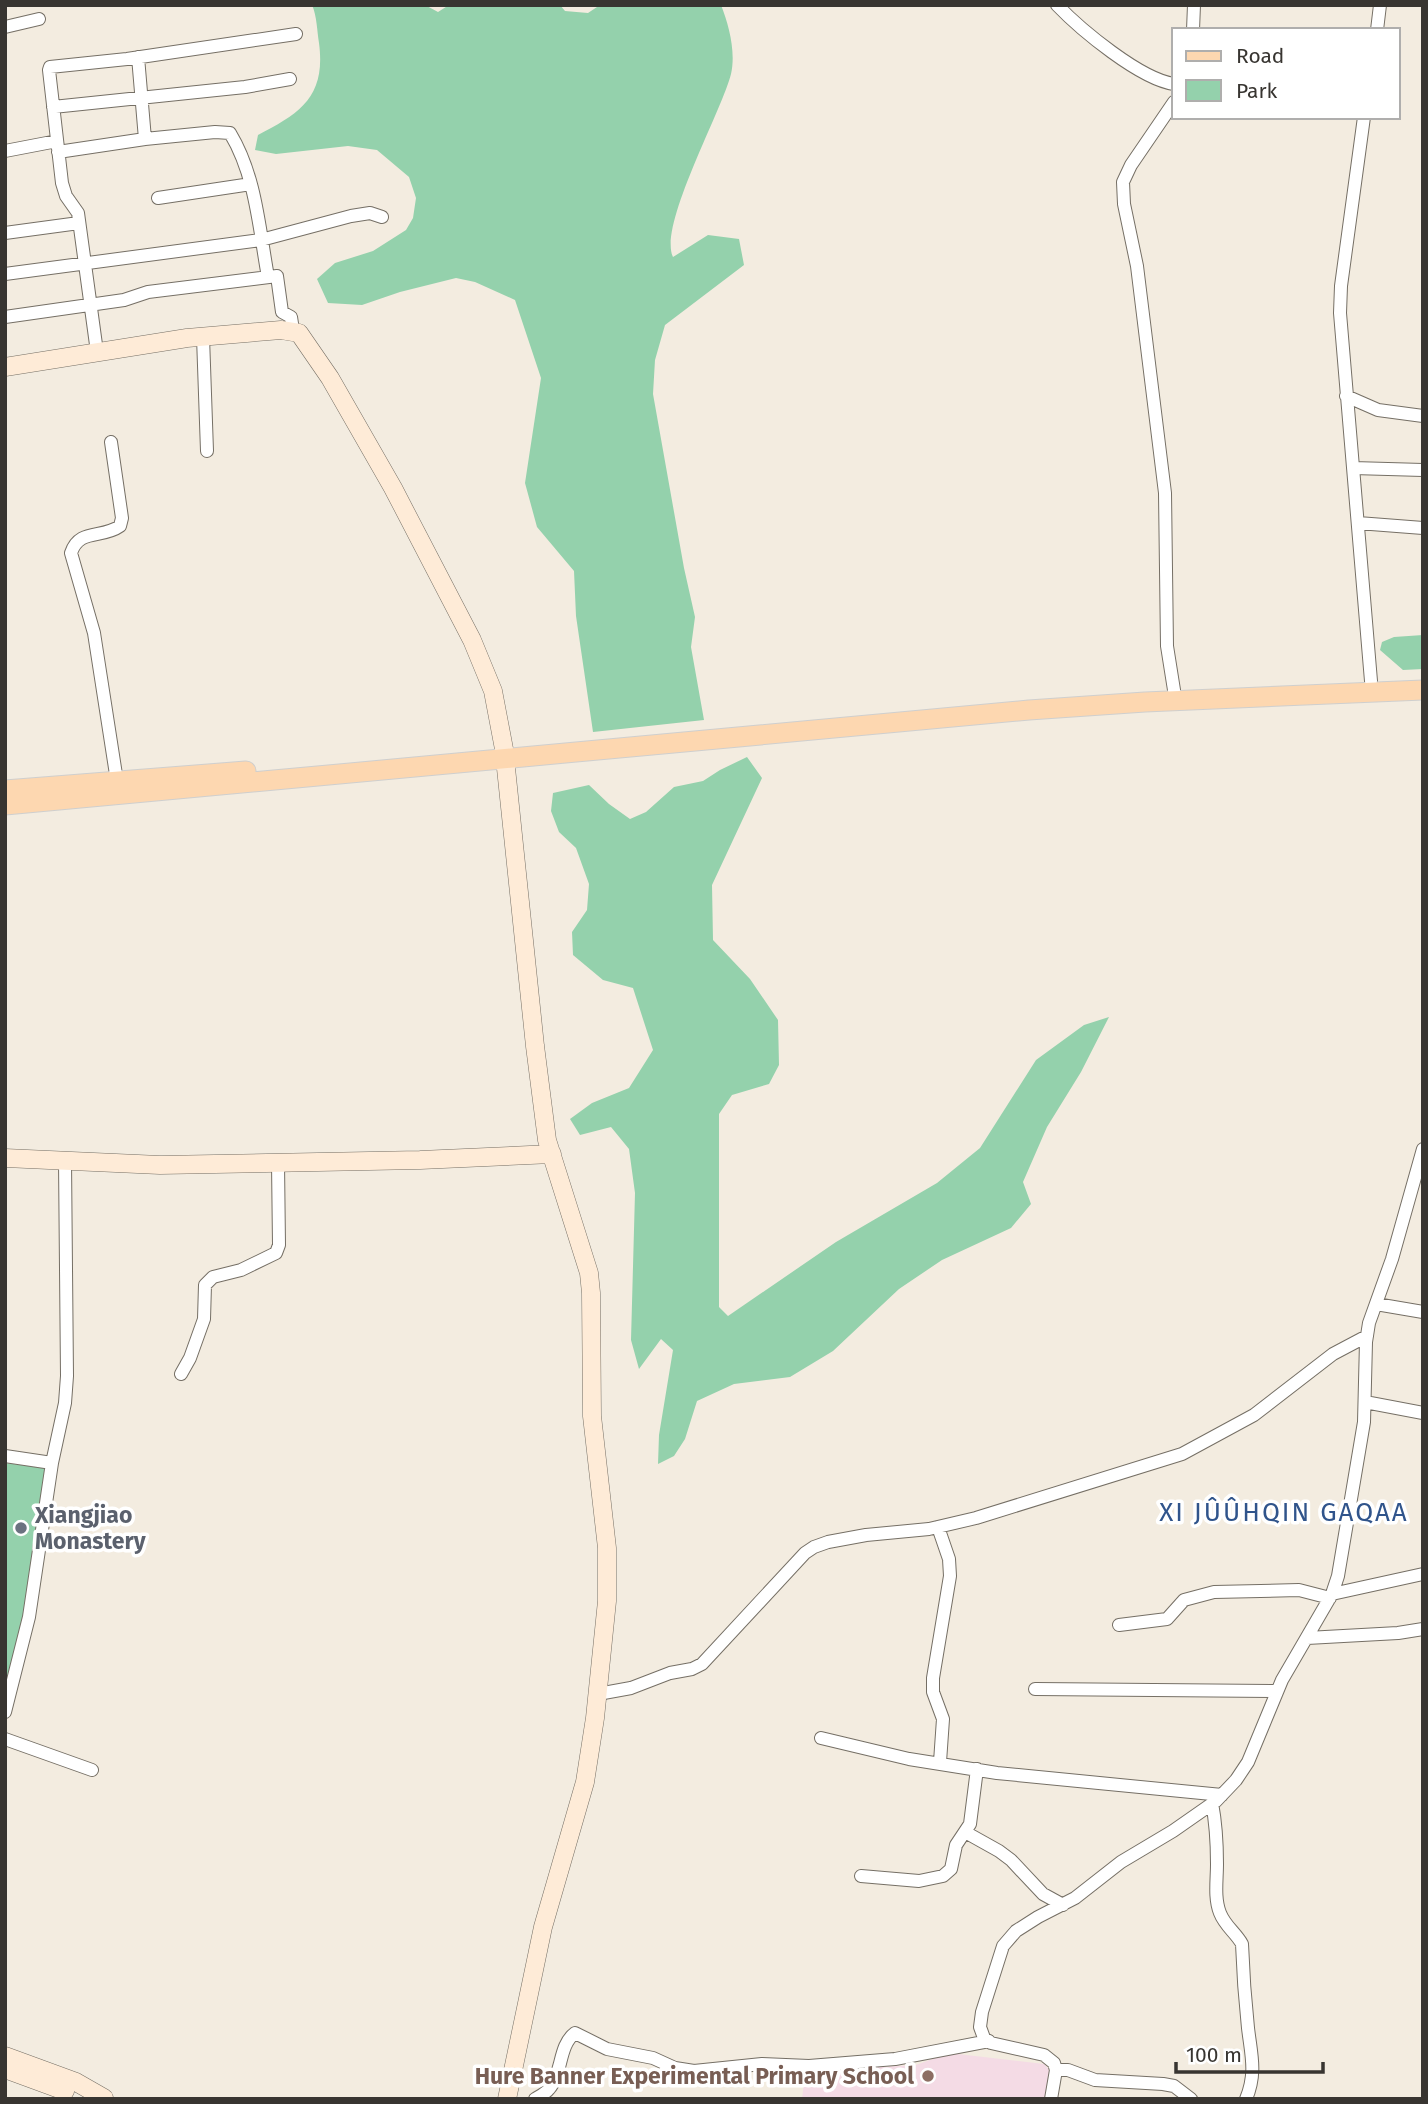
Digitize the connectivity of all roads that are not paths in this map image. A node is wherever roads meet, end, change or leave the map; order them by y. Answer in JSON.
{"nodes":[{"id":1,"x":1057,"y":5,"type":"edge"},
{"id":2,"x":1194,"y":5,"type":"edge"},
{"id":3,"x":1380,"y":5,"type":"edge"},
{"id":4,"x":39,"y":19,"type":"dead end"},
{"id":5,"x":5,"y":27,"type":"edge"},
{"id":6,"x":1193,"y":28,"type":"edge"},
{"id":7,"x":1377,"y":28,"type":"edge"},
{"id":8,"x":296,"y":34,"type":"dead end"},
{"id":9,"x":138,"y":57,"type":"junction"},
{"id":10,"x":290,"y":79,"type":"dead end"},
{"id":11,"x":1172,"y":84,"type":"edge"},
{"id":12,"x":142,"y":97,"type":"junction"},
{"id":13,"x":1172,"y":105,"type":"edge"},
{"id":14,"x":53,"y":107,"type":"junction"},
{"id":15,"x":1364,"y":119,"type":"edge"},
{"id":16,"x":145,"y":139,"type":"junction"},
{"id":17,"x":58,"y":147,"type":"junction"},
{"id":18,"x":5,"y":151,"type":"edge"},
{"id":19,"x":251,"y":184,"type":"junction"},
{"id":20,"x":158,"y":198,"type":"dead end"},
{"id":21,"x":382,"y":218,"type":"dead end"},
{"id":22,"x":79,"y":223,"type":"junction"},
{"id":23,"x":5,"y":233,"type":"edge"},
{"id":24,"x":261,"y":240,"type":"junction"},
{"id":25,"x":85,"y":264,"type":"junction"},
{"id":26,"x":5,"y":274,"type":"edge"},
{"id":27,"x":268,"y":277,"type":"junction"},
{"id":28,"x":90,"y":305,"type":"junction"},
{"id":29,"x":5,"y":317,"type":"edge"},
{"id":30,"x":293,"y":330,"type":"junction"},
{"id":31,"x":204,"y":337,"type":"junction"},
{"id":32,"x":97,"y":352,"type":"junction"},
{"id":33,"x":5,"y":367,"type":"edge"},
{"id":34,"x":1346,"y":396,"type":"junction"},
{"id":35,"x":1423,"y":416,"type":"edge"},
{"id":36,"x":111,"y":442,"type":"dead end"},
{"id":37,"x":207,"y":451,"type":"dead end"},
{"id":38,"x":1353,"y":468,"type":"junction"},
{"id":39,"x":1423,"y":470,"type":"edge"},
{"id":40,"x":1358,"y":523,"type":"junction"},
{"id":41,"x":1423,"y":528,"type":"edge"},
{"id":42,"x":1423,"y":679,"type":"edge"},
{"id":43,"x":1371,"y":681,"type":"junction"},
{"id":44,"x":1174,"y":690,"type":"junction"},
{"id":45,"x":1423,"y":690,"type":"edge"},
{"id":46,"x":504,"y":754,"type":"junction"},
{"id":47,"x":117,"y":781,"type":"junction"},
{"id":48,"x":5,"y":790,"type":"edge"},
{"id":49,"x":5,"y":805,"type":"edge"},
{"id":50,"x":1423,"y":1149,"type":"edge"},
{"id":51,"x":552,"y":1154,"type":"junction"},
{"id":52,"x":5,"y":1158,"type":"edge"},
{"id":53,"x":65,"y":1161,"type":"junction"},
{"id":54,"x":278,"y":1163,"type":"junction"},
{"id":55,"x":1376,"y":1304,"type":"junction"},
{"id":56,"x":1423,"y":1312,"type":"edge"},
{"id":57,"x":1367,"y":1336,"type":"junction"},
{"id":58,"x":181,"y":1374,"type":"dead end"},
{"id":59,"x":1365,"y":1402,"type":"junction"},
{"id":60,"x":1423,"y":1413,"type":"edge"},
{"id":61,"x":5,"y":1457,"type":"edge"},
{"id":62,"x":52,"y":1463,"type":"junction"},
{"id":63,"x":938,"y":1527,"type":"junction"},
{"id":64,"x":1423,"y":1574,"type":"edge"},
{"id":65,"x":1331,"y":1596,"type":"junction"},
{"id":66,"x":1119,"y":1625,"type":"dead end"},
{"id":67,"x":1423,"y":1629,"type":"edge"},
{"id":68,"x":1307,"y":1638,"type":"junction"},
{"id":69,"x":1035,"y":1689,"type":"dead end"},
{"id":70,"x":1277,"y":1691,"type":"junction"},
{"id":71,"x":598,"y":1694,"type":"junction"},
{"id":72,"x":5,"y":1712,"type":"edge"},
{"id":73,"x":821,"y":1738,"type":"dead end"},
{"id":74,"x":5,"y":1739,"type":"edge"},
{"id":75,"x":940,"y":1762,"type":"junction"},
{"id":76,"x":977,"y":1769,"type":"junction"},
{"id":77,"x":92,"y":1770,"type":"dead end"},
{"id":78,"x":1217,"y":1799,"type":"junction"},
{"id":79,"x":965,"y":1832,"type":"junction"},
{"id":80,"x":861,"y":1876,"type":"dead end"},
{"id":81,"x":1063,"y":1905,"type":"junction"},
{"id":82,"x":989,"y":2042,"type":"junction"},
{"id":83,"x":5,"y":2056,"type":"edge"},
{"id":84,"x":5,"y":2069,"type":"edge"},
{"id":85,"x":1056,"y":2070,"type":"junction"},
{"id":86,"x":105,"y":2098,"type":"edge"},
{"id":87,"x":507,"y":2099,"type":"edge"},
{"id":88,"x":535,"y":2099,"type":"edge"},
{"id":89,"x":1051,"y":2099,"type":"edge"},
{"id":90,"x":1191,"y":2099,"type":"edge"},
{"id":91,"x":1246,"y":2099,"type":"edge"}],
"edges":[{"from":1,"to":11,"type":"street"},
{"from":2,"to":6,"type":"street"},
{"from":3,"to":7,"type":"street"},
{"from":4,"to":5,"type":"street"},
{"from":8,"to":9,"type":"street"},
{"from":9,"to":12,"type":"street"},
{"from":9,"to":14,"type":"street"},
{"from":10,"to":12,"type":"street"},
{"from":12,"to":14,"type":"street"},
{"from":12,"to":16,"type":"street"},
{"from":13,"to":44,"type":"street"},
{"from":14,"to":17,"type":"street"},
{"from":15,"to":34,"type":"street"},
{"from":16,"to":17,"type":"street"},
{"from":16,"to":19,"type":"street"},
{"from":17,"to":18,"type":"street"},
{"from":17,"to":22,"type":"street"},
{"from":19,"to":20,"type":"street"},
{"from":19,"to":24,"type":"street"},
{"from":21,"to":24,"type":"street"},
{"from":22,"to":23,"type":"street"},
{"from":22,"to":25,"type":"street"},
{"from":24,"to":25,"type":"street"},
{"from":24,"to":27,"type":"street"},
{"from":25,"to":26,"type":"street"},
{"from":25,"to":28,"type":"street"},
{"from":27,"to":28,"type":"street"},
{"from":27,"to":30,"type":"street"},
{"from":28,"to":29,"type":"street"},
{"from":28,"to":32,"type":"street"},
{"from":30,"to":31,"type":"street"},
{"from":30,"to":46,"type":"street"},
{"from":31,"to":32,"type":"street"},
{"from":31,"to":37,"type":"street"},
{"from":32,"to":33,"type":"street"},
{"from":34,"to":35,"type":"street"},
{"from":34,"to":38,"type":"street"},
{"from":36,"to":47,"type":"street"},
{"from":38,"to":39,"type":"street"},
{"from":38,"to":40,"type":"street"},
{"from":40,"to":41,"type":"street"},
{"from":40,"to":43,"type":"street"},
{"from":42,"to":43,"type":"main road"},
{"from":43,"to":44,"type":"main road"},
{"from":44,"to":46,"type":"main road"},
{"from":45,"to":46,"type":"main road"},
{"from":46,"to":47,"type":"main road"},
{"from":46,"to":49,"type":"main road"},
{"from":46,"to":51,"type":"street"},
{"from":47,"to":48,"type":"main road"},
{"from":50,"to":55,"type":"street"},
{"from":51,"to":54,"type":"street"},
{"from":51,"to":71,"type":"street"},
{"from":52,"to":53,"type":"street"},
{"from":53,"to":54,"type":"street"},
{"from":53,"to":62,"type":"street"},
{"from":54,"to":58,"type":"street"},
{"from":55,"to":56,"type":"street"},
{"from":55,"to":57,"type":"street"},
{"from":57,"to":59,"type":"street"},
{"from":57,"to":63,"type":"street"},
{"from":59,"to":60,"type":"street"},
{"from":59,"to":65,"type":"street"},
{"from":61,"to":62,"type":"street"},
{"from":62,"to":72,"type":"street"},
{"from":63,"to":71,"type":"street"},
{"from":63,"to":75,"type":"street"},
{"from":64,"to":65,"type":"street"},
{"from":65,"to":66,"type":"street"},
{"from":65,"to":68,"type":"street"},
{"from":67,"to":68,"type":"street"},
{"from":68,"to":70,"type":"street"},
{"from":69,"to":70,"type":"street"},
{"from":70,"to":78,"type":"street"},
{"from":71,"to":87,"type":"street"},
{"from":73,"to":75,"type":"street"},
{"from":74,"to":77,"type":"street"},
{"from":75,"to":76,"type":"street"},
{"from":76,"to":78,"type":"street"},
{"from":76,"to":79,"type":"street"},
{"from":78,"to":81,"type":"street"},
{"from":78,"to":91,"type":"street"},
{"from":79,"to":80,"type":"street"},
{"from":79,"to":81,"type":"street"},
{"from":81,"to":82,"type":"street"},
{"from":82,"to":85,"type":"street"},
{"from":82,"to":88,"type":"street"},
{"from":83,"to":86,"type":"street"},
{"from":84,"to":86,"type":"street"},
{"from":85,"to":89,"type":"street"},
{"from":85,"to":90,"type":"street"}]}
